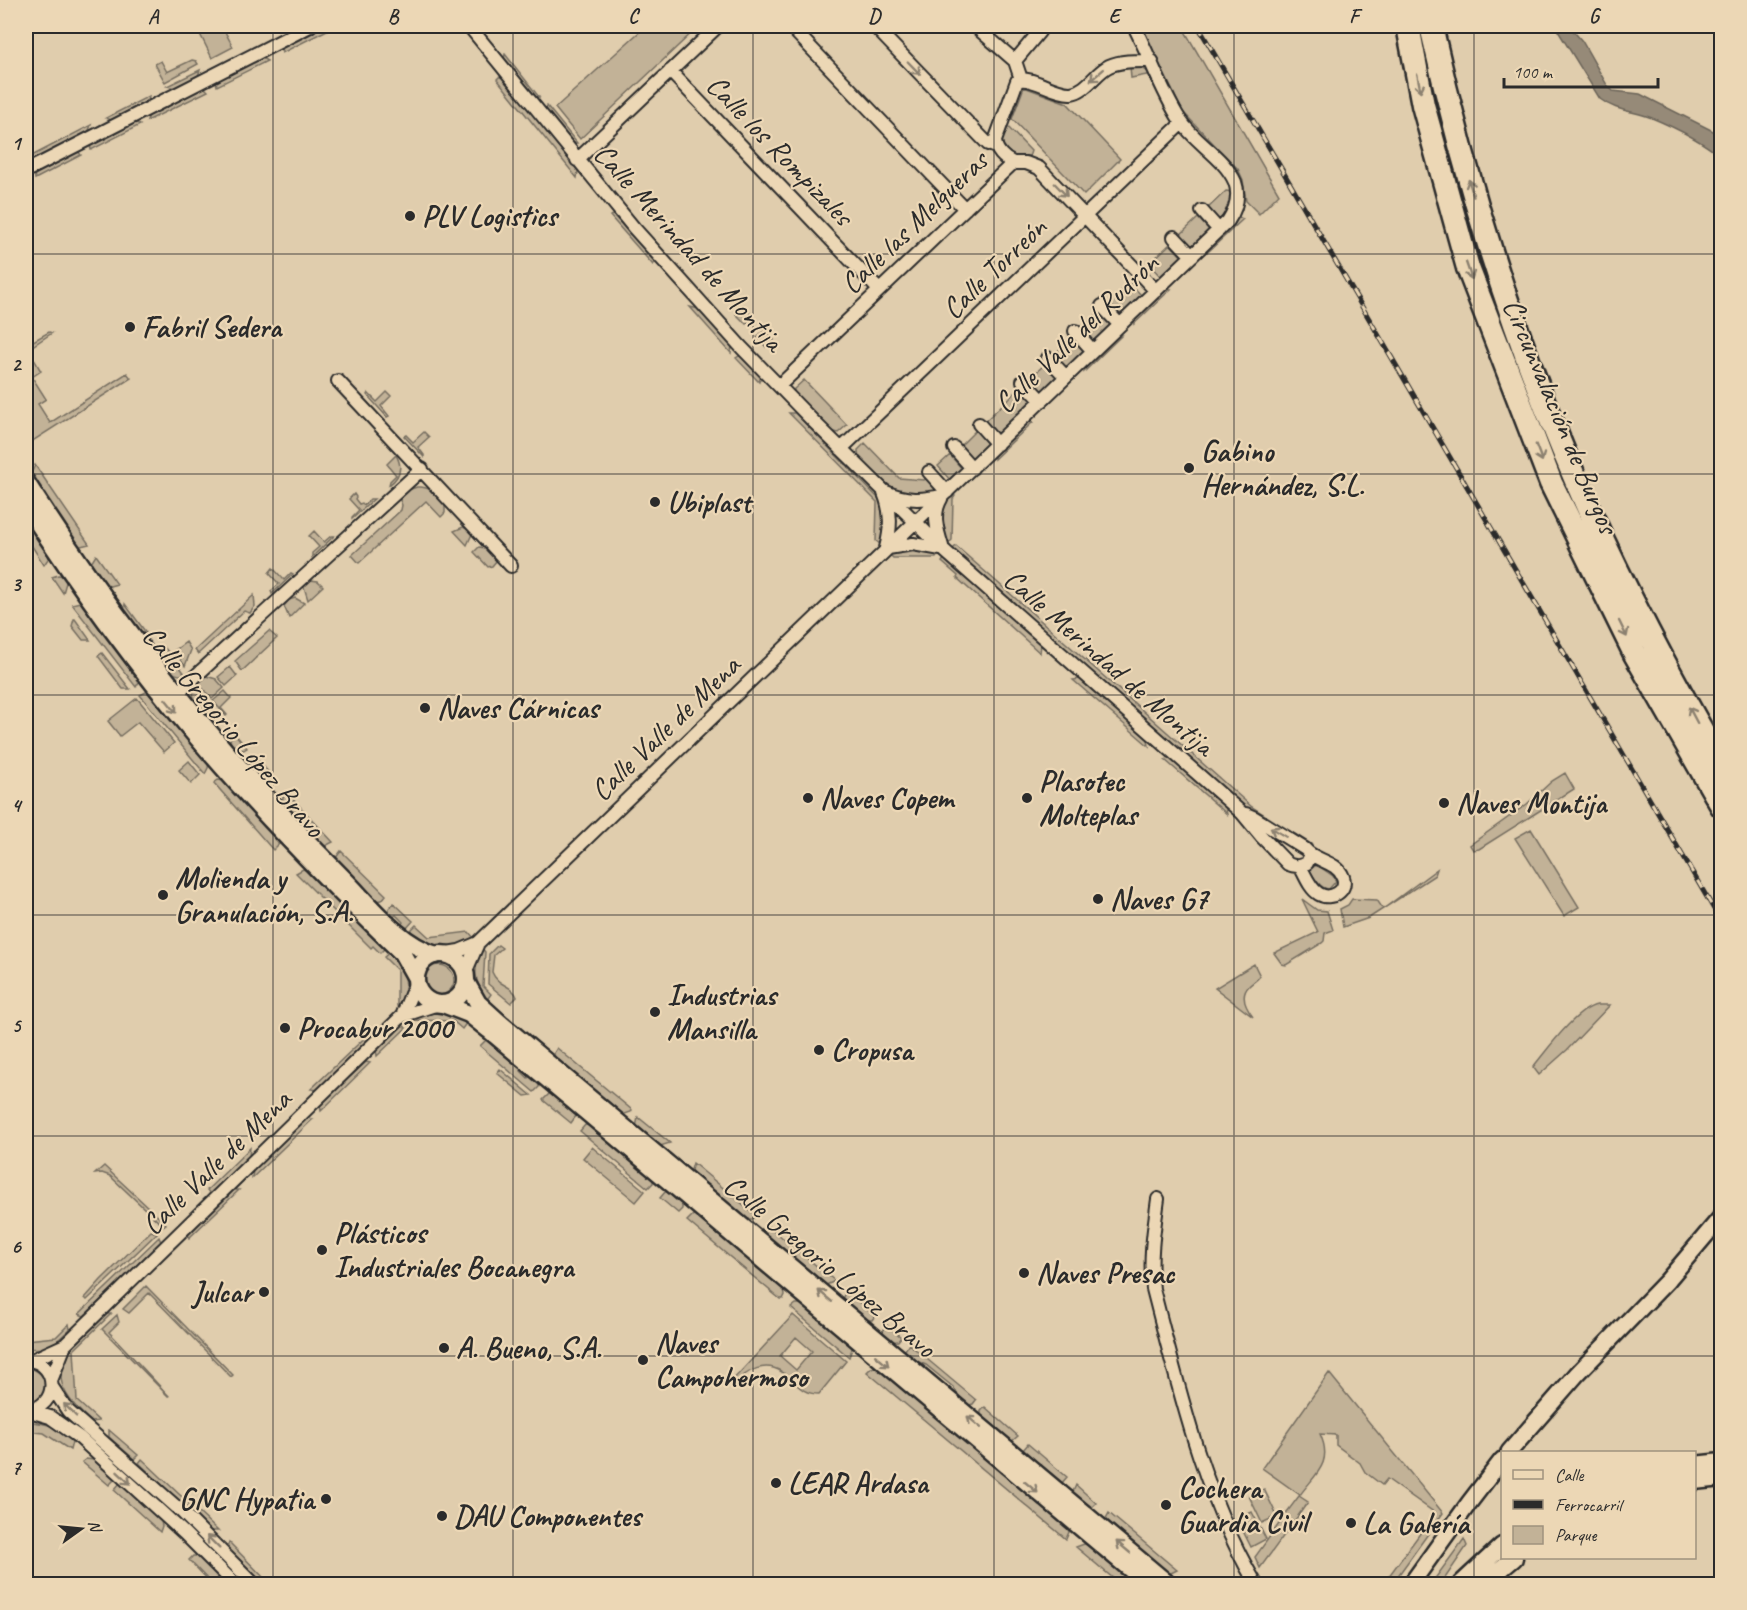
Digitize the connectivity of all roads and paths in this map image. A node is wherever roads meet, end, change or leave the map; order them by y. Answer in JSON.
{"nodes":[{"id":1,"x":310,"y":26,"type":"edge"},
{"id":2,"x":470,"y":26,"type":"edge"},
{"id":3,"x":718,"y":26,"type":"edge"},
{"id":4,"x":790,"y":26,"type":"edge"},
{"id":5,"x":874,"y":26,"type":"edge"},
{"id":6,"x":975,"y":26,"type":"edge"},
{"id":7,"x":1039,"y":26,"type":"edge"},
{"id":8,"x":1134,"y":26,"type":"edge"},
{"id":9,"x":1408,"y":26,"type":"edge"},
{"id":10,"x":1431,"y":26,"type":"edge"},
{"id":11,"x":1015,"y":61,"type":"junction"},
{"id":12,"x":1152,"y":61,"type":"junction"},
{"id":13,"x":670,"y":71,"type":"junction"},
{"id":14,"x":1021,"y":79,"type":"junction"},
{"id":15,"x":1182,"y":123,"type":"junction"},
{"id":16,"x":996,"y":147,"type":"junction"},
{"id":17,"x":577,"y":160,"type":"junction"},
{"id":18,"x":1013,"y":163,"type":"junction"},
{"id":19,"x":26,"y":171,"type":"edge"},
{"id":20,"x":965,"y":209,"type":"junction"},
{"id":21,"x":1202,"y":211,"type":"dead end"},
{"id":22,"x":1085,"y":216,"type":"junction"},
{"id":23,"x":1219,"y":230,"type":"junction"},
{"id":24,"x":1174,"y":237,"type":"dead end"},
{"id":25,"x":1192,"y":256,"type":"junction"},
{"id":26,"x":879,"y":290,"type":"junction"},
{"id":27,"x":1156,"y":291,"type":"junction"},
{"id":28,"x":1102,"y":306,"type":"dead end"},
{"id":29,"x":1120,"y":325,"type":"junction"},
{"id":30,"x":1075,"y":331,"type":"dead end"},
{"id":31,"x":1093,"y":351,"type":"junction"},
{"id":32,"x":1048,"y":358,"type":"dead end"},
{"id":33,"x":1066,"y":377,"type":"junction"},
{"id":34,"x":338,"y":381,"type":"dead end"},
{"id":35,"x":1023,"y":381,"type":"dead end"},
{"id":36,"x":779,"y":386,"type":"junction"},
{"id":37,"x":1042,"y":400,"type":"junction"},
{"id":38,"x":979,"y":424,"type":"dead end"},
{"id":39,"x":997,"y":444,"type":"junction"},
{"id":40,"x":954,"y":448,"type":"dead end"},
{"id":41,"x":841,"y":449,"type":"junction"},
{"id":42,"x":972,"y":468,"type":"junction"},
{"id":43,"x":422,"y":469,"type":"junction"},
{"id":44,"x":929,"y":472,"type":"dead end"},
{"id":45,"x":26,"y":482,"type":"edge"},
{"id":46,"x":883,"y":491,"type":"junction"},
{"id":47,"x":945,"y":494,"type":"junction"},
{"id":48,"x":26,"y":506,"type":"edge"},
{"id":49,"x":914,"y":522,"type":"junction"},
{"id":50,"x":886,"y":548,"type":"junction"},
{"id":51,"x":943,"y":549,"type":"junction"},
{"id":52,"x":511,"y":566,"type":"dead end"},
{"id":53,"x":177,"y":693,"type":"junction"},
{"id":54,"x":1712,"y":770,"type":"edge"},
{"id":55,"x":1722,"y":806,"type":"edge"},
{"id":56,"x":1242,"y":813,"type":"junction"},
{"id":57,"x":1722,"y":820,"type":"edge"},
{"id":58,"x":1310,"y":856,"type":"junction"},
{"id":59,"x":1300,"y":866,"type":"junction"},
{"id":60,"x":478,"y":943,"type":"junction"},
{"id":61,"x":438,"y":955,"type":"junction"},
{"id":62,"x":465,"y":977,"type":"junction"},
{"id":63,"x":416,"y":980,"type":"junction"},
{"id":64,"x":441,"y":1004,"type":"junction"},
{"id":65,"x":402,"y":1016,"type":"junction"},
{"id":66,"x":1158,"y":1199,"type":"dead end"},
{"id":67,"x":1722,"y":1216,"type":"edge"},
{"id":68,"x":65,"y":1345,"type":"junction"},
{"id":69,"x":29,"y":1360,"type":"edge"},
{"id":70,"x":52,"y":1383,"type":"junction"},
{"id":71,"x":26,"y":1410,"type":"edge"},
{"id":72,"x":1510,"y":1451,"type":"edge"},
{"id":73,"x":1722,"y":1462,"type":"edge"},
{"id":74,"x":1501,"y":1463,"type":"edge"},
{"id":75,"x":1696,"y":1465,"type":"edge"},
{"id":76,"x":1722,"y":1478,"type":"edge"},
{"id":77,"x":1696,"y":1481,"type":"edge"},
{"id":78,"x":1501,"y":1548,"type":"edge"},
{"id":79,"x":1512,"y":1559,"type":"edge"},
{"id":80,"x":235,"y":1584,"type":"edge"},
{"id":81,"x":254,"y":1584,"type":"edge"},
{"id":82,"x":1148,"y":1584,"type":"edge"},
{"id":83,"x":1168,"y":1584,"type":"edge"},
{"id":84,"x":1256,"y":1584,"type":"edge"},
{"id":85,"x":1411,"y":1584,"type":"edge"},
{"id":86,"x":1461,"y":1584,"type":"edge"},
{"id":87,"x":1483,"y":1584,"type":"edge"}],
"edges":[{"from":1,"to":19,"type":"street"},
{"from":2,"to":17,"type":"street","name":"Calle Merindad de Montija"},
{"from":3,"to":13,"type":"street"},
{"from":4,"to":20,"type":"street"},
{"from":5,"to":16,"type":"street","one_way":true},
{"from":6,"to":11,"type":"street"},
{"from":7,"to":11,"type":"street"},
{"from":8,"to":12,"type":"street"},
{"from":9,"to":54,"type":"highway","name":"Circunvalación de Burgos","one_way":true},
{"from":54,"to":10,"type":"highway","name":"Circunvalación de Burgos","one_way":true},
{"from":11,"to":14,"type":"street"},
{"from":12,"to":14,"type":"street","one_way":true},
{"from":12,"to":15,"type":"street"},
{"from":13,"to":17,"type":"street"},
{"from":13,"to":26,"type":"street","name":"Calle los Rompizales"},
{"from":14,"to":16,"type":"street","name":"Calle las Melgueras"},
{"from":15,"to":22,"type":"street","name":"Calle Torreón"},
{"from":15,"to":23,"type":"street","name":"Calle Valle del Rudrón"},
{"from":16,"to":18,"type":"street","name":"Calle las Melgueras"},
{"from":17,"to":36,"type":"street","name":"Calle Merindad de Montija"},
{"from":18,"to":20,"type":"street","name":"Calle las Melgueras"},
{"from":18,"to":22,"type":"street","one_way":true},
{"from":20,"to":26,"type":"street","name":"Calle las Melgueras"},
{"from":21,"to":23,"type":"street"},
{"from":22,"to":27,"type":"street"},
{"from":22,"to":41,"type":"street","name":"Calle Torreón"},
{"from":23,"to":25,"type":"street","name":"Calle Valle del Rudrón"},
{"from":24,"to":25,"type":"street"},
{"from":25,"to":27,"type":"street","name":"Calle Valle del Rudrón"},
{"from":26,"to":36,"type":"street","name":"Calle las Melgueras"},
{"from":27,"to":29,"type":"street","name":"Calle Valle del Rudrón"},
{"from":28,"to":29,"type":"street"},
{"from":29,"to":31,"type":"street","name":"Calle Valle del Rudrón"},
{"from":30,"to":31,"type":"street"},
{"from":31,"to":33,"type":"street","name":"Calle Valle del Rudrón"},
{"from":32,"to":33,"type":"street"},
{"from":33,"to":37,"type":"street","name":"Calle Valle del Rudrón"},
{"from":34,"to":43,"type":"street"},
{"from":35,"to":37,"type":"street"},
{"from":36,"to":41,"type":"street","name":"Calle Merindad de Montija"},
{"from":37,"to":39,"type":"street","name":"Calle Valle del Rudrón"},
{"from":38,"to":39,"type":"street"},
{"from":39,"to":42,"type":"street","name":"Calle Valle del Rudrón"},
{"from":40,"to":42,"type":"street"},
{"from":41,"to":46,"type":"street","name":"Calle Merindad de Montija"},
{"from":42,"to":47,"type":"street","name":"Calle Valle del Rudrón"},
{"from":43,"to":52,"type":"street"},
{"from":43,"to":53,"type":"street","name":"Calle Gregorio López Bravo"},
{"from":44,"to":47,"type":"street"},
{"from":45,"to":53,"type":"main road","name":"Calle Gregorio López Bravo"},
{"from":46,"to":47,"type":"street","name":"Calle Merindad de Montija"},
{"from":46,"to":49,"type":"street","name":"Calle Merindad de Montija"},
{"from":46,"to":50,"type":"street"},
{"from":47,"to":49,"type":"street","name":"Calle Valle del Rudrón"},
{"from":47,"to":51,"type":"street"},
{"from":48,"to":63,"type":"main road","name":"Calle Gregorio López Bravo","one_way":true},
{"from":49,"to":50,"type":"street","name":"Calle Valle de Mena"},
{"from":49,"to":51,"type":"street","name":"Calle Merindad de Montija"},
{"from":50,"to":51,"type":"street"},
{"from":50,"to":60,"type":"street","name":"Calle Valle de Mena"},
{"from":51,"to":56,"type":"street","name":"Calle Merindad de Montija"},
{"from":53,"to":61,"type":"main road","name":"Calle Gregorio López Bravo"},
{"from":54,"to":55,"type":"highway","name":"Circunvalación de Burgos"},
{"from":54,"to":57,"type":"highway"},
{"from":58,"to":56,"type":"street","name":"Calle Merindad de Montija","one_way":true},
{"from":56,"to":59,"type":"street","name":"Calle Merindad de Montija"},
{"from":58,"to":59,"type":"street"},
{"from":58,"to":59,"type":"street","name":"Calle Merindad de Montija"},
{"from":60,"to":61,"type":"street","name":"Calle Valle de Mena"},
{"from":60,"to":62,"type":"street","name":"Calle Valle de Mena"},
{"from":61,"to":62,"type":"main road"},
{"from":61,"to":63,"type":"main road"},
{"from":62,"to":64,"type":"main road"},
{"from":83,"to":62,"type":"main road","name":"Calle Gregorio López Bravo","one_way":true},
{"from":63,"to":64,"type":"main road"},
{"from":63,"to":65,"type":"street","name":"Calle Valle de Mena"},
{"from":64,"to":65,"type":"street","name":"Calle Valle de Mena"},
{"from":64,"to":82,"type":"main road","name":"Calle Gregorio López Bravo","one_way":true},
{"from":65,"to":68,"type":"street","name":"Calle Valle de Mena"},
{"from":66,"to":84,"type":"street"},
{"from":67,"to":72,"type":"street"},
{"from":68,"to":69,"type":"street","name":"Calle Valle de Mena"},
{"from":68,"to":70,"type":"street","name":"Calle Valle de Mena"},
{"from":69,"to":70,"type":"street"},
{"from":70,"to":71,"type":"street","name":"Calle Valle de Mena"},
{"from":81,"to":70,"type":"street","one_way":true},
{"from":71,"to":80,"type":"street","one_way":true},
{"from":73,"to":75,"type":"main road"},
{"from":74,"to":85,"type":"street"},
{"from":76,"to":77,"type":"main road"},
{"from":78,"to":86,"type":"main road"},
{"from":79,"to":87,"type":"main road"}]}
